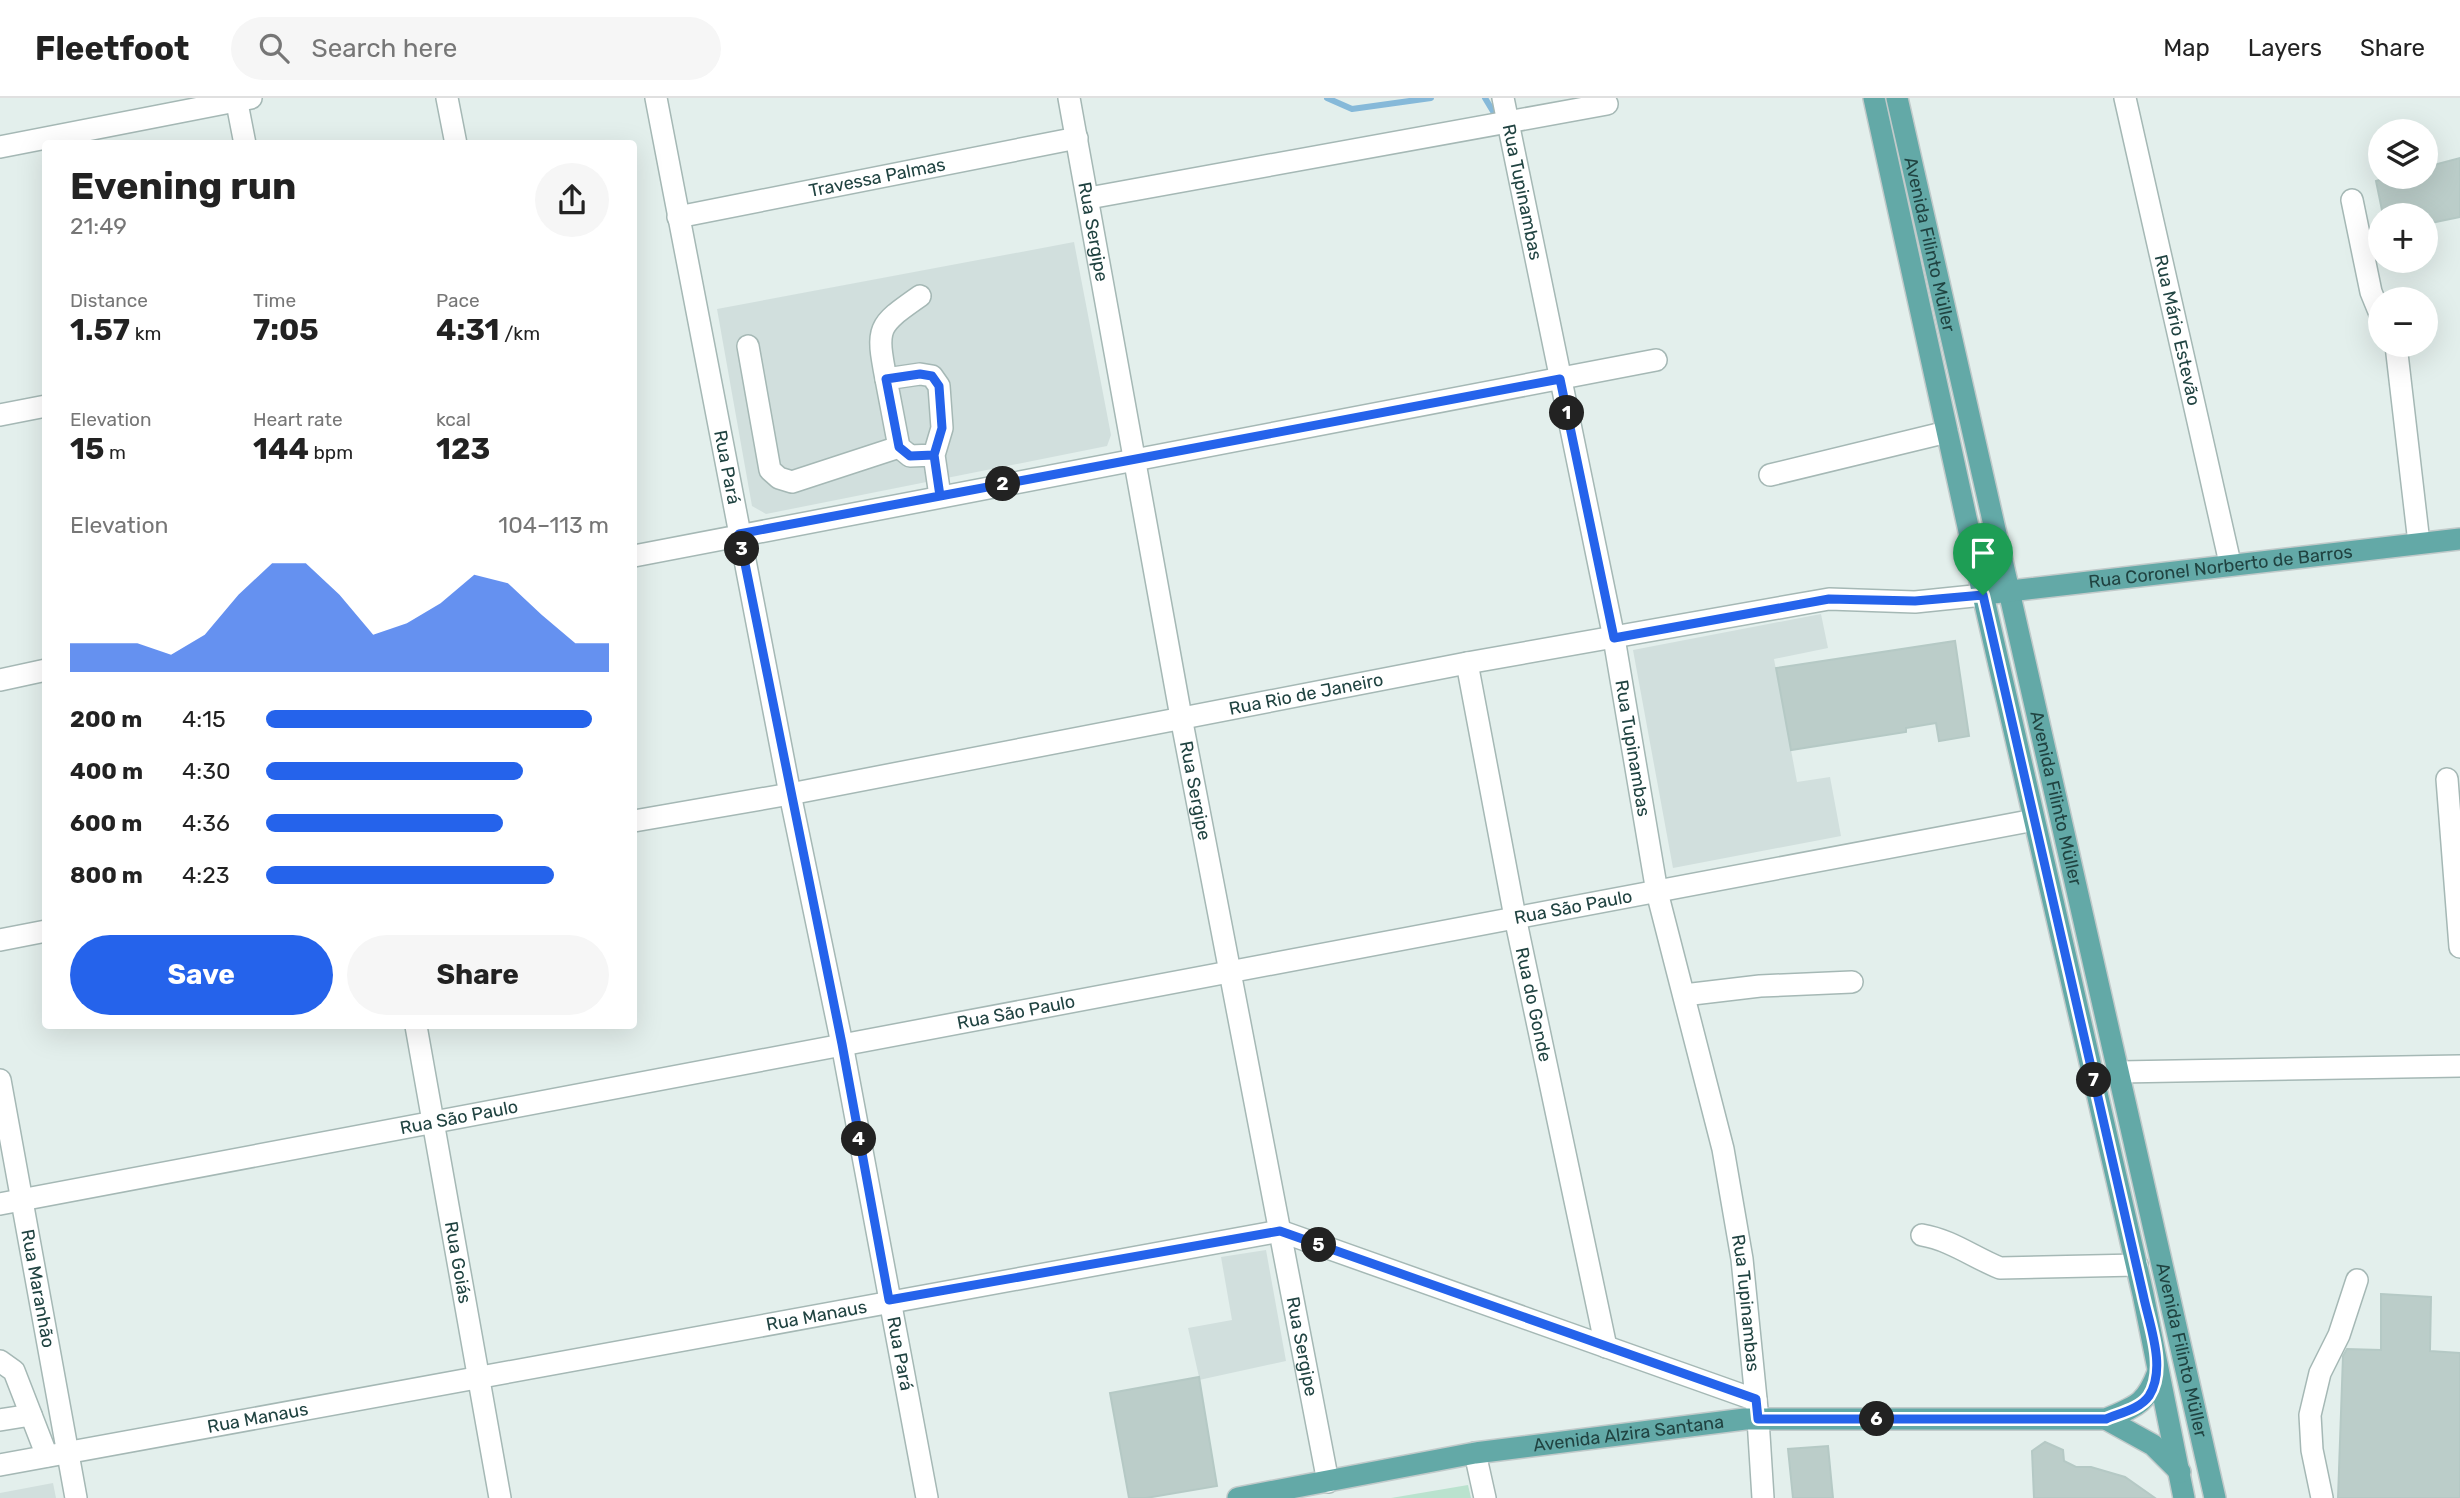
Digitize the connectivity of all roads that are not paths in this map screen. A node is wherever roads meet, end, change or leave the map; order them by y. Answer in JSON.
{"nodes":[{"id":1,"x":447,"y":98,"type":"edge"},
{"id":2,"x":656,"y":98,"type":"edge"},
{"id":3,"x":1069,"y":98,"type":"edge"},
{"id":4,"x":1503,"y":98,"type":"edge"},
{"id":5,"x":1874,"y":98,"type":"edge"},
{"id":6,"x":1897,"y":98,"type":"edge"},
{"id":7,"x":2126,"y":98,"type":"edge"},
{"id":8,"x":241,"y":99,"type":"edge"},
{"id":9,"x":1607,"y":103,"type":"dead end"},
{"id":10,"x":1507,"y":120,"type":"junction"},
{"id":11,"x":1077,"y":138,"type":"junction"},
{"id":12,"x":245,"y":140,"type":"edge"},
{"id":13,"x":455,"y":140,"type":"edge"},
{"id":14,"x":0,"y":147,"type":"edge"},
{"id":15,"x":1090,"y":198,"type":"junction"},
{"id":16,"x":2352,"y":200,"type":"dead end"},
{"id":17,"x":678,"y":217,"type":"junction"},
{"id":18,"x":2370,"y":287,"type":"edge"},
{"id":19,"x":920,"y":296,"type":"dead end"},
{"id":20,"x":748,"y":346,"type":"dead end"},
{"id":21,"x":2397,"y":357,"type":"edge"},
{"id":22,"x":1656,"y":360,"type":"dead end"},
{"id":23,"x":886,"y":379,"type":"junction"},
{"id":24,"x":1560,"y":379,"type":"junction"},
{"id":25,"x":42,"y":407,"type":"edge"},
{"id":26,"x":0,"y":415,"type":"edge"},
{"id":27,"x":1947,"y":432,"type":"junction"},
{"id":28,"x":899,"y":447,"type":"junction"},
{"id":29,"x":934,"y":455,"type":"junction"},
{"id":30,"x":1134,"y":459,"type":"junction"},
{"id":31,"x":1770,"y":475,"type":"dead end"},
{"id":32,"x":940,"y":496,"type":"junction"},
{"id":33,"x":739,"y":534,"type":"junction"},
{"id":34,"x":2460,"y":539,"type":"edge"},
{"id":35,"x":2419,"y":544,"type":"junction"},
{"id":36,"x":637,"y":554,"type":"edge"},
{"id":37,"x":2230,"y":564,"type":"junction"},
{"id":38,"x":2007,"y":592,"type":"junction"},
{"id":39,"x":1983,"y":595,"type":"junction"},
{"id":40,"x":1614,"y":638,"type":"junction"},
{"id":41,"x":1467,"y":663,"type":"junction"},
{"id":42,"x":42,"y":671,"type":"edge"},
{"id":43,"x":0,"y":680,"type":"edge"},
{"id":44,"x":1181,"y":718,"type":"junction"},
{"id":45,"x":2447,"y":779,"type":"dead end"},
{"id":46,"x":790,"y":794,"type":"junction"},
{"id":47,"x":637,"y":820,"type":"edge"},
{"id":48,"x":2034,"y":820,"type":"junction"},
{"id":49,"x":1657,"y":892,"type":"junction"},
{"id":50,"x":1515,"y":917,"type":"junction"},
{"id":51,"x":42,"y":932,"type":"edge"},
{"id":52,"x":0,"y":940,"type":"edge"},
{"id":53,"x":2460,"y":947,"type":"edge"},
{"id":54,"x":1230,"y":973,"type":"junction"},
{"id":55,"x":1852,"y":982,"type":"dead end"},
{"id":56,"x":1684,"y":995,"type":"junction"},
{"id":57,"x":417,"y":1029,"type":"edge"},
{"id":58,"x":842,"y":1044,"type":"junction"},
{"id":59,"x":2460,"y":1066,"type":"edge"},
{"id":60,"x":2120,"y":1072,"type":"junction"},
{"id":61,"x":0,"y":1080,"type":"edge"},
{"id":62,"x":433,"y":1120,"type":"junction"},
{"id":63,"x":22,"y":1200,"type":"junction"},
{"id":64,"x":0,"y":1204,"type":"edge"},
{"id":65,"x":1280,"y":1231,"type":"junction"},
{"id":66,"x":1922,"y":1234,"type":"dead end"},
{"id":67,"x":2137,"y":1265,"type":"junction"},
{"id":68,"x":2357,"y":1280,"type":"dead end"},
{"id":69,"x":889,"y":1300,"type":"junction"},
{"id":70,"x":1606,"y":1346,"type":"junction"},
{"id":71,"x":0,"y":1361,"type":"edge"},
{"id":72,"x":2158,"y":1372,"type":"junction"},
{"id":73,"x":480,"y":1378,"type":"junction"},
{"id":74,"x":1757,"y":1409,"type":"junction"},
{"id":75,"x":31,"y":1415,"type":"junction"},
{"id":76,"x":2106,"y":1419,"type":"junction"},
{"id":77,"x":0,"y":1420,"type":"edge"},
{"id":78,"x":68,"y":1452,"type":"junction"},
{"id":79,"x":1475,"y":1453,"type":"junction"},
{"id":80,"x":47,"y":1456,"type":"junction"},
{"id":81,"x":0,"y":1465,"type":"edge"},
{"id":82,"x":2180,"y":1472,"type":"junction"},
{"id":83,"x":1328,"y":1482,"type":"junction"},
{"id":84,"x":76,"y":1498,"type":"edge"},
{"id":85,"x":500,"y":1498,"type":"edge"},
{"id":86,"x":927,"y":1498,"type":"edge"},
{"id":87,"x":1238,"y":1498,"type":"edge"},
{"id":88,"x":1485,"y":1498,"type":"edge"},
{"id":89,"x":1763,"y":1498,"type":"edge"},
{"id":90,"x":2184,"y":1498,"type":"edge"},
{"id":91,"x":2196,"y":1498,"type":"edge"},
{"id":92,"x":2215,"y":1498,"type":"edge"},
{"id":93,"x":2322,"y":1498,"type":"edge"}],
"edges":[{"from":1,"to":13,"type":"street"},
{"from":2,"to":17,"type":"street","name":"Rua Pará"},
{"from":3,"to":11,"type":"street","name":"Rua Sergipe"},
{"from":4,"to":10,"type":"street","name":"Rua Tupinambas"},
{"from":5,"to":27,"type":"main road","name":"Avenida Filinto Müller"},
{"from":6,"to":38,"type":"main road","name":"Avenida Filinto Müller"},
{"from":7,"to":37,"type":"street","name":"Rua Mário Estevão"},
{"from":8,"to":12,"type":"street"},
{"from":8,"to":14,"type":"street"},
{"from":9,"to":10,"type":"street"},
{"from":10,"to":15,"type":"street"},
{"from":10,"to":24,"type":"street","name":"Rua Tupinambas"},
{"from":11,"to":15,"type":"street","name":"Rua Sergipe"},
{"from":11,"to":17,"type":"street","name":"Travessa Palmas"},
{"from":15,"to":30,"type":"street","name":"Rua Sergipe"},
{"from":16,"to":18,"type":"street"},
{"from":17,"to":33,"type":"street","name":"Rua Pará"},
{"from":19,"to":23,"type":"street"},
{"from":20,"to":28,"type":"street"},
{"from":21,"to":35,"type":"street"},
{"from":22,"to":24,"type":"street"},
{"from":23,"to":28,"type":"street"},
{"from":23,"to":29,"type":"street"},
{"from":24,"to":30,"type":"street"},
{"from":24,"to":40,"type":"street","name":"Rua Tupinambas"},
{"from":25,"to":26,"type":"street"},
{"from":27,"to":31,"type":"street"},
{"from":27,"to":39,"type":"main road","name":"Avenida Filinto Müller"},
{"from":28,"to":29,"type":"street"},
{"from":29,"to":32,"type":"street"},
{"from":30,"to":32,"type":"street"},
{"from":30,"to":44,"type":"street","name":"Rua Sergipe"},
{"from":32,"to":33,"type":"street"},
{"from":33,"to":36,"type":"street"},
{"from":33,"to":46,"type":"street","name":"Rua Pará"},
{"from":34,"to":35,"type":"main road","name":"Rua Coronel Norberto de Barros"},
{"from":35,"to":37,"type":"main road","name":"Rua Coronel Norberto de Barros"},
{"from":37,"to":38,"type":"main road","name":"Rua Coronel Norberto de Barros"},
{"from":38,"to":39,"type":"main road","name":"Rua Coronel Norberto de Barros"},
{"from":38,"to":60,"type":"main road","name":"Avenida Filinto Müller"},
{"from":39,"to":40,"type":"street","name":"Rua Rio de Janeiro"},
{"from":39,"to":48,"type":"main road","name":"Avenida Filinto Müller"},
{"from":40,"to":41,"type":"street","name":"Rua Rio de Janeiro"},
{"from":40,"to":49,"type":"street","name":"Rua Tupinambas"},
{"from":41,"to":44,"type":"street","name":"Rua Rio de Janeiro"},
{"from":41,"to":50,"type":"street","name":"Rua do Gonde"},
{"from":42,"to":43,"type":"street"},
{"from":44,"to":46,"type":"street","name":"Rua Rio de Janeiro"},
{"from":44,"to":54,"type":"street","name":"Rua Sergipe"},
{"from":45,"to":53,"type":"street"},
{"from":46,"to":47,"type":"street","name":"Rua Rio de Janeiro"},
{"from":46,"to":58,"type":"street","name":"Rua Pará"},
{"from":48,"to":49,"type":"street","name":"Rua São Paulo"},
{"from":48,"to":67,"type":"main road","name":"Avenida Filinto Müller"},
{"from":49,"to":50,"type":"street","name":"Rua São Paulo"},
{"from":49,"to":56,"type":"street","name":"Rua Tupinambas"},
{"from":50,"to":54,"type":"street","name":"Rua São Paulo"},
{"from":50,"to":70,"type":"street","name":"Rua do Gonde"},
{"from":51,"to":52,"type":"street"},
{"from":54,"to":58,"type":"street","name":"Rua São Paulo"},
{"from":54,"to":65,"type":"street","name":"Rua Sergipe"},
{"from":55,"to":56,"type":"street"},
{"from":56,"to":74,"type":"street","name":"Rua Tupinambas"},
{"from":57,"to":62,"type":"street","name":"Rua Goiás"},
{"from":58,"to":62,"type":"street","name":"Rua São Paulo"},
{"from":58,"to":69,"type":"street","name":"Rua Pará"},
{"from":59,"to":60,"type":"street"},
{"from":60,"to":92,"type":"main road","name":"Avenida Filinto Müller"},
{"from":61,"to":63,"type":"street","name":"Rua Maranhão"},
{"from":62,"to":63,"type":"street","name":"Rua São Paulo"},
{"from":62,"to":73,"type":"street","name":"Rua Goiás"},
{"from":63,"to":64,"type":"street","name":"Rua São Paulo"},
{"from":63,"to":78,"type":"street","name":"Rua Maranhão"},
{"from":65,"to":69,"type":"street","name":"Rua Manaus"},
{"from":65,"to":70,"type":"street","name":"Rua Manaus"},
{"from":65,"to":83,"type":"street","name":"Rua Sergipe"},
{"from":66,"to":67,"type":"street"},
{"from":67,"to":72,"type":"main road","name":"Avenida Filinto Müller"},
{"from":68,"to":93,"type":"street"},
{"from":69,"to":73,"type":"street","name":"Rua Manaus"},
{"from":69,"to":86,"type":"street","name":"Rua Pará"},
{"from":70,"to":74,"type":"street","name":"Rua Manaus"},
{"from":71,"to":75,"type":"street"},
{"from":72,"to":76,"type":"main road","name":"Avenida Alzira Santana"},
{"from":72,"to":82,"type":"main road","name":"Avenida Filinto Müller"},
{"from":73,"to":78,"type":"street","name":"Rua Manaus"},
{"from":73,"to":85,"type":"street","name":"Rua Goiás"},
{"from":74,"to":76,"type":"main road","name":"Avenida Alzira Santana"},
{"from":74,"to":79,"type":"main road","name":"Avenida Alzira Santana"},
{"from":74,"to":89,"type":"street","name":"Rua Tupinambas"},
{"from":75,"to":77,"type":"street"},
{"from":75,"to":80,"type":"street"},
{"from":76,"to":82,"type":"main road","name":"Avenida Alzira Santana"},
{"from":78,"to":80,"type":"street","name":"Rua Manaus"},
{"from":78,"to":84,"type":"street","name":"Rua Maranhão"},
{"from":79,"to":83,"type":"main road","name":"Avenida Alzira Santana"},
{"from":79,"to":88,"type":"street"},
{"from":80,"to":81,"type":"street","name":"Rua Manaus"},
{"from":82,"to":90,"type":"main road","name":"Avenida Filinto Müller"},
{"from":82,"to":91,"type":"main road","name":"Avenida Alzira Santana"},
{"from":83,"to":87,"type":"main road","name":"Avenida Alzira Santana"}]}
